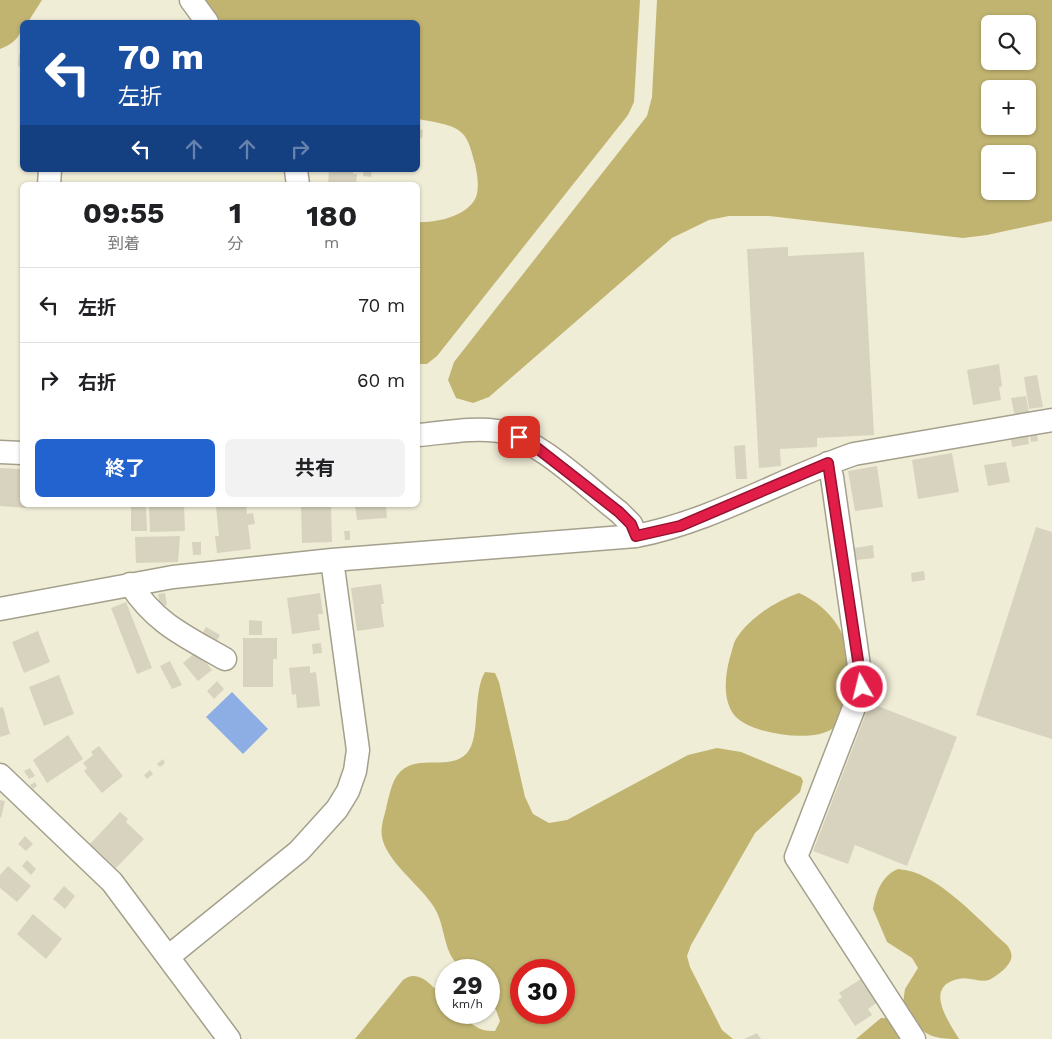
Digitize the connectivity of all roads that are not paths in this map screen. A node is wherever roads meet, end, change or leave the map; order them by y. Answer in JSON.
{"nodes":[{"id":1,"x":191,"y":0,"type":"edge"},
{"id":2,"x":206,"y":20,"type":"edge"},
{"id":3,"x":1052,"y":420,"type":"edge"},
{"id":4,"x":420,"y":435,"type":"edge"},
{"id":5,"x":0,"y":452,"type":"edge"},
{"id":6,"x":20,"y":453,"type":"edge"},
{"id":7,"x":828,"y":463,"type":"junction"},
{"id":8,"x":636,"y":536,"type":"junction"},
{"id":9,"x":332,"y":560,"type":"junction"},
{"id":10,"x":130,"y":584,"type":"junction"},
{"id":11,"x":0,"y":609,"type":"edge"},
{"id":12,"x":225,"y":659,"type":"dead end"},
{"id":13,"x":0,"y":775,"type":"edge"},
{"id":14,"x":168,"y":957,"type":"junction"},
{"id":15,"x":230,"y":1039,"type":"edge"},
{"id":16,"x":914,"y":1039,"type":"edge"}],
"edges":[{"from":1,"to":2,"type":"street"},
{"from":3,"to":7,"type":"street"},
{"from":4,"to":8,"type":"street"},
{"from":5,"to":6,"type":"street"},
{"from":7,"to":8,"type":"street"},
{"from":7,"to":16,"type":"street"},
{"from":8,"to":9,"type":"street"},
{"from":9,"to":10,"type":"street"},
{"from":9,"to":14,"type":"street"},
{"from":10,"to":11,"type":"street"},
{"from":10,"to":12,"type":"street"},
{"from":13,"to":14,"type":"street"},
{"from":14,"to":15,"type":"street"}]}
